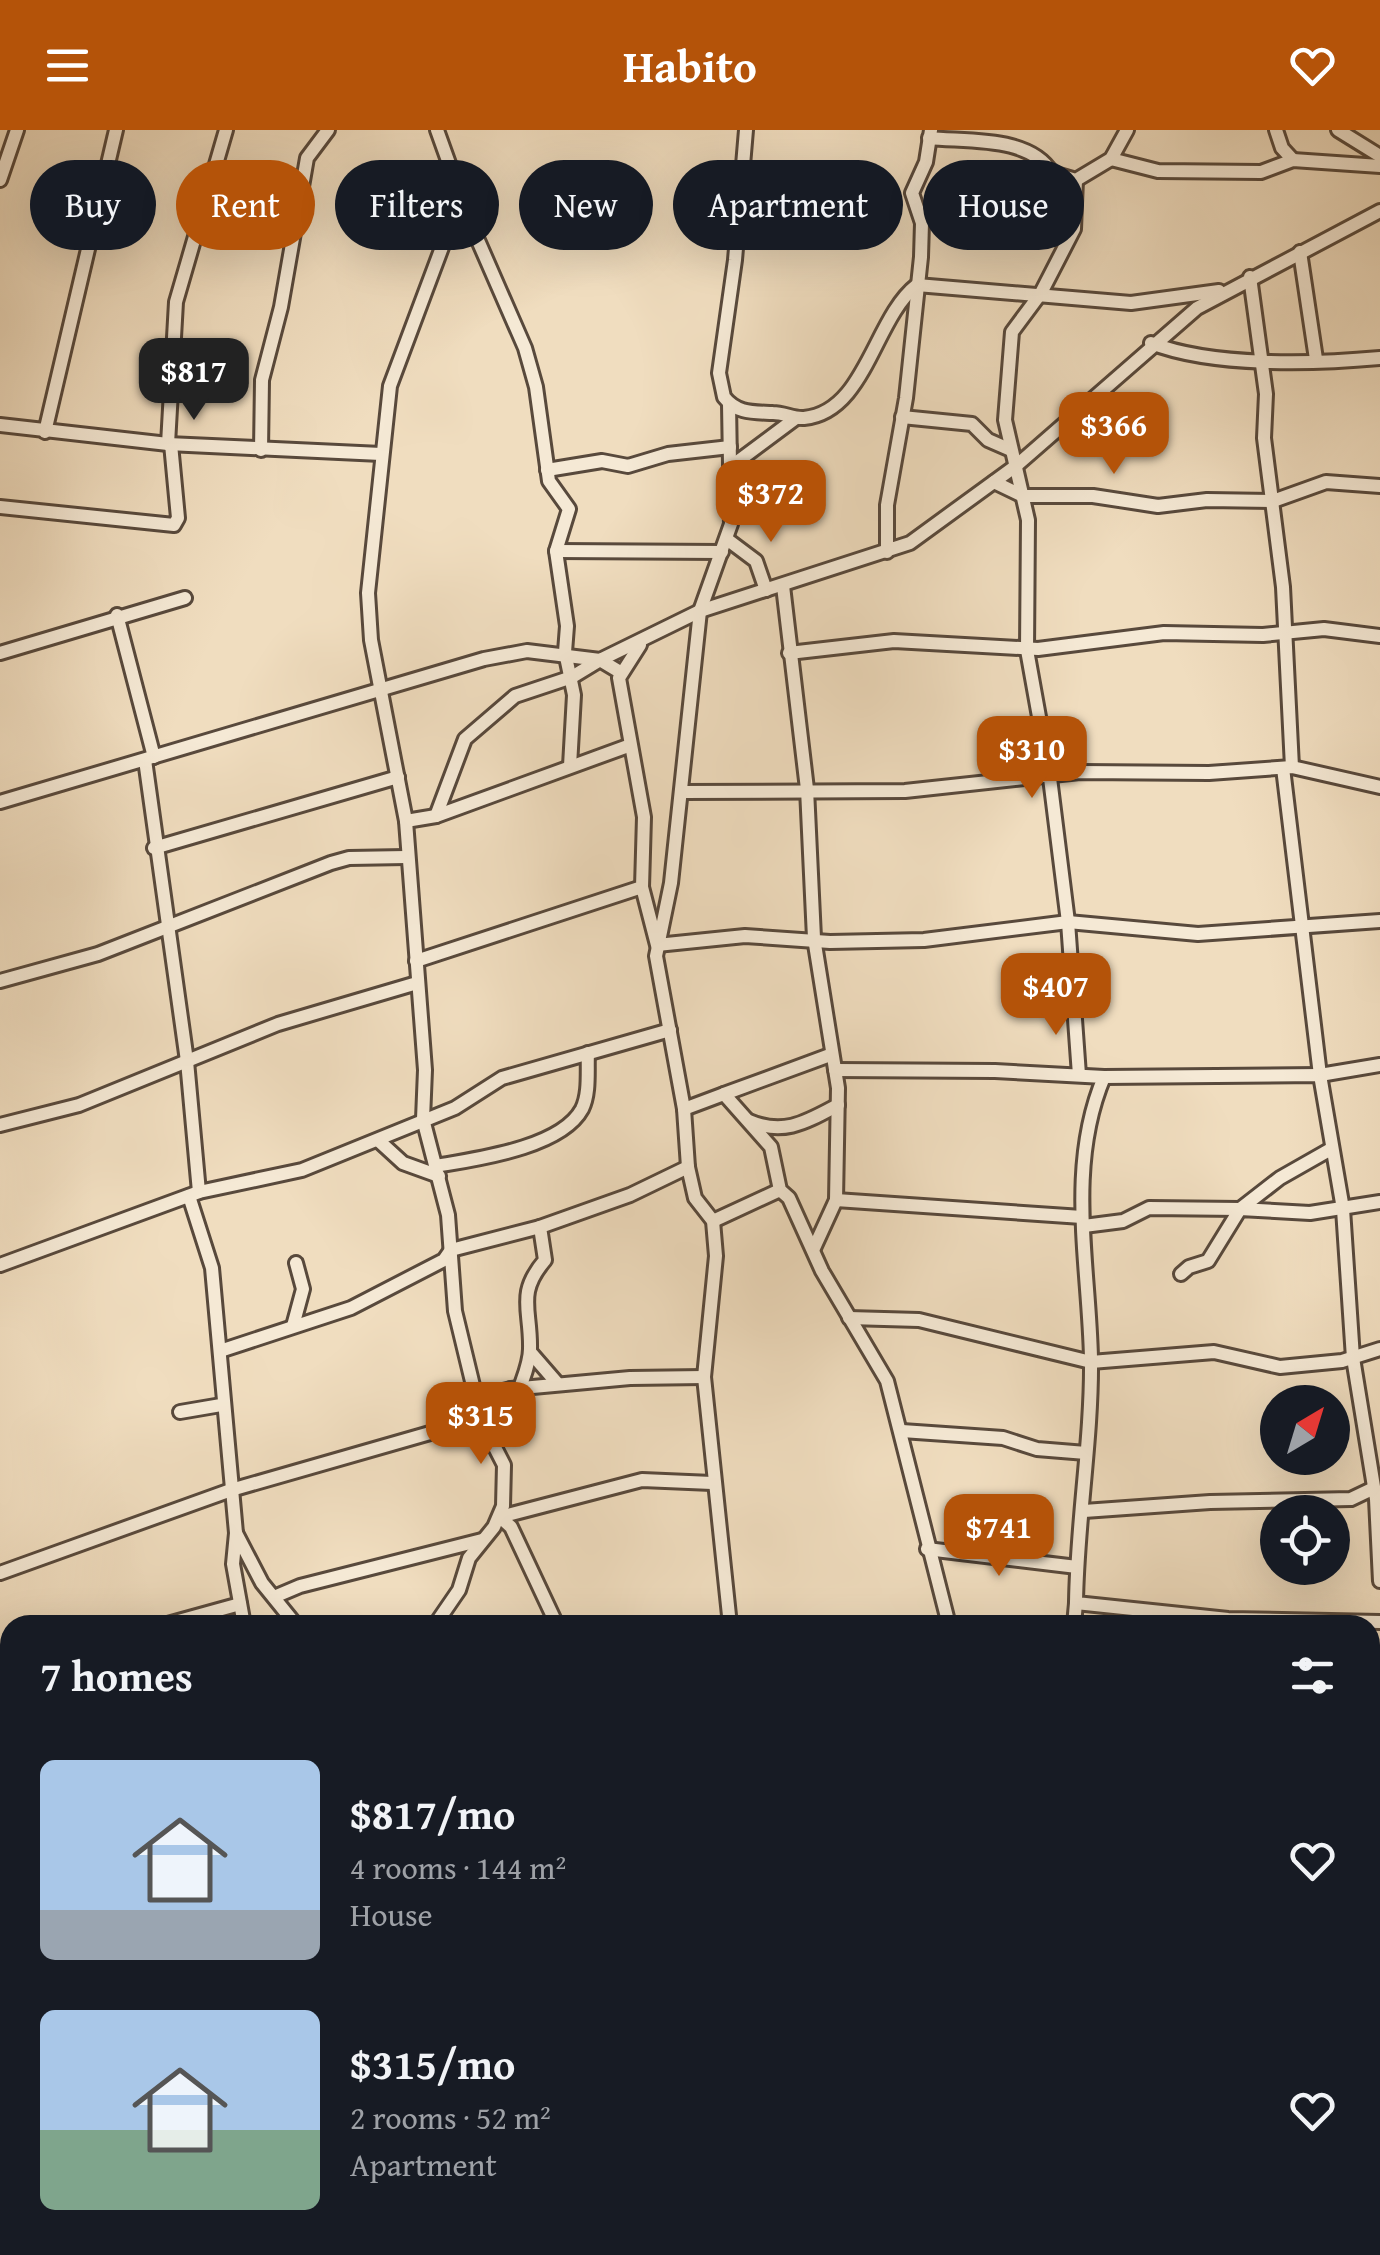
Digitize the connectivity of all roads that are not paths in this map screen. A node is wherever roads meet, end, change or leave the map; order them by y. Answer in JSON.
{"nodes":[{"id":1,"x":16,"y":130,"type":"edge"},
{"id":2,"x":116,"y":130,"type":"edge"},
{"id":3,"x":226,"y":130,"type":"edge"},
{"id":4,"x":328,"y":130,"type":"edge"},
{"id":5,"x":438,"y":130,"type":"edge"},
{"id":6,"x":746,"y":130,"type":"edge"},
{"id":7,"x":1127,"y":130,"type":"edge"},
{"id":8,"x":1276,"y":130,"type":"edge"},
{"id":9,"x":1338,"y":130,"type":"edge"},
{"id":10,"x":930,"y":134,"type":"edge"},
{"id":11,"x":1380,"y":156,"type":"edge"},
{"id":12,"x":1111,"y":159,"type":"junction"},
{"id":13,"x":448,"y":160,"type":"edge"},
{"id":14,"x":1044,"y":160,"type":"edge"},
{"id":15,"x":1293,"y":160,"type":"junction"},
{"id":16,"x":1380,"y":166,"type":"edge"},
{"id":17,"x":1084,"y":175,"type":"edge"},
{"id":18,"x":0,"y":180,"type":"edge"},
{"id":19,"x":1380,"y":211,"type":"edge"},
{"id":20,"x":440,"y":250,"type":"edge"},
{"id":21,"x":482,"y":250,"type":"edge"},
{"id":22,"x":1062,"y":250,"type":"edge"},
{"id":23,"x":1300,"y":252,"type":"junction"},
{"id":24,"x":1250,"y":277,"type":"junction"},
{"id":25,"x":917,"y":285,"type":"junction"},
{"id":26,"x":1230,"y":288,"type":"junction"},
{"id":27,"x":1041,"y":293,"type":"junction"},
{"id":28,"x":1152,"y":343,"type":"junction"},
{"id":29,"x":1262,"y":358,"type":"junction"},
{"id":30,"x":1380,"y":358,"type":"edge"},
{"id":31,"x":1316,"y":359,"type":"junction"},
{"id":32,"x":729,"y":404,"type":"junction"},
{"id":33,"x":902,"y":417,"type":"junction"},
{"id":34,"x":796,"y":418,"type":"junction"},
{"id":35,"x":0,"y":425,"type":"edge"},
{"id":36,"x":45,"y":432,"type":"junction"},
{"id":37,"x":170,"y":444,"type":"junction"},
{"id":38,"x":730,"y":447,"type":"junction"},
{"id":39,"x":260,"y":450,"type":"junction"},
{"id":40,"x":1011,"y":450,"type":"junction"},
{"id":41,"x":382,"y":454,"type":"junction"},
{"id":42,"x":1017,"y":465,"type":"junction"},
{"id":43,"x":733,"y":466,"type":"junction"},
{"id":44,"x":547,"y":470,"type":"junction"},
{"id":45,"x":994,"y":482,"type":"junction"},
{"id":46,"x":1380,"y":486,"type":"edge"},
{"id":47,"x":1023,"y":496,"type":"junction"},
{"id":48,"x":1273,"y":501,"type":"junction"},
{"id":49,"x":0,"y":508,"type":"edge"},
{"id":50,"x":725,"y":546,"type":"junction"},
{"id":51,"x":556,"y":551,"type":"junction"},
{"id":52,"x":887,"y":552,"type":"junction"},
{"id":53,"x":783,"y":586,"type":"junction"},
{"id":54,"x":766,"y":590,"type":"junction"},
{"id":55,"x":185,"y":598,"type":"dead end"},
{"id":56,"x":700,"y":610,"type":"junction"},
{"id":57,"x":117,"y":615,"type":"junction"},
{"id":58,"x":1286,"y":634,"type":"junction"},
{"id":59,"x":1380,"y":636,"type":"edge"},
{"id":60,"x":641,"y":643,"type":"junction"},
{"id":61,"x":1027,"y":650,"type":"junction"},
{"id":62,"x":565,"y":652,"type":"junction"},
{"id":63,"x":789,"y":652,"type":"junction"},
{"id":64,"x":0,"y":653,"type":"edge"},
{"id":65,"x":600,"y":660,"type":"junction"},
{"id":66,"x":620,"y":672,"type":"junction"},
{"id":67,"x":572,"y":677,"type":"junction"},
{"id":68,"x":381,"y":692,"type":"junction"},
{"id":69,"x":628,"y":746,"type":"junction"},
{"id":70,"x":149,"y":759,"type":"junction"},
{"id":71,"x":570,"y":766,"type":"junction"},
{"id":72,"x":1288,"y":767,"type":"junction"},
{"id":73,"x":398,"y":777,"type":"junction"},
{"id":74,"x":1050,"y":778,"type":"junction"},
{"id":75,"x":1380,"y":787,"type":"edge"},
{"id":76,"x":807,"y":790,"type":"junction"},
{"id":77,"x":681,"y":792,"type":"junction"},
{"id":78,"x":0,"y":802,"type":"edge"},
{"id":79,"x":436,"y":816,"type":"junction"},
{"id":80,"x":406,"y":821,"type":"junction"},
{"id":81,"x":154,"y":848,"type":"junction"},
{"id":82,"x":406,"y":857,"type":"junction"},
{"id":83,"x":642,"y":886,"type":"junction"},
{"id":84,"x":1380,"y":921,"type":"edge"},
{"id":85,"x":1068,"y":922,"type":"junction"},
{"id":86,"x":1301,"y":924,"type":"junction"},
{"id":87,"x":168,"y":929,"type":"junction"},
{"id":88,"x":814,"y":938,"type":"junction"},
{"id":89,"x":656,"y":945,"type":"junction"},
{"id":90,"x":416,"y":961,"type":"junction"},
{"id":91,"x":0,"y":981,"type":"edge"},
{"id":92,"x":417,"y":984,"type":"junction"},
{"id":93,"x":670,"y":1030,"type":"junction"},
{"id":94,"x":588,"y":1053,"type":"junction"},
{"id":95,"x":830,"y":1055,"type":"junction"},
{"id":96,"x":187,"y":1061,"type":"junction"},
{"id":97,"x":1380,"y":1065,"type":"edge"},
{"id":98,"x":835,"y":1070,"type":"junction"},
{"id":99,"x":1320,"y":1074,"type":"junction"},
{"id":100,"x":1079,"y":1075,"type":"junction"},
{"id":101,"x":1104,"y":1077,"type":"junction"},
{"id":102,"x":724,"y":1094,"type":"junction"},
{"id":103,"x":838,"y":1105,"type":"junction"},
{"id":104,"x":684,"y":1109,"type":"junction"},
{"id":105,"x":423,"y":1119,"type":"junction"},
{"id":106,"x":748,"y":1120,"type":"junction"},
{"id":107,"x":0,"y":1125,"type":"edge"},
{"id":108,"x":776,"y":1131,"type":"junction"},
{"id":109,"x":378,"y":1141,"type":"junction"},
{"id":110,"x":771,"y":1147,"type":"junction"},
{"id":111,"x":1331,"y":1150,"type":"junction"},
{"id":112,"x":688,"y":1167,"type":"junction"},
{"id":113,"x":438,"y":1171,"type":"junction"},
{"id":114,"x":780,"y":1190,"type":"junction"},
{"id":115,"x":194,"y":1194,"type":"junction"},
{"id":116,"x":836,"y":1200,"type":"junction"},
{"id":117,"x":1380,"y":1202,"type":"edge"},
{"id":118,"x":1343,"y":1208,"type":"junction"},
{"id":119,"x":1240,"y":1209,"type":"junction"},
{"id":120,"x":713,"y":1221,"type":"junction"},
{"id":121,"x":1083,"y":1221,"type":"junction"},
{"id":122,"x":540,"y":1227,"type":"junction"},
{"id":123,"x":814,"y":1248,"type":"junction"},
{"id":124,"x":451,"y":1250,"type":"junction"},
{"id":125,"x":296,"y":1264,"type":"dead end"},
{"id":126,"x":0,"y":1266,"type":"edge"},
{"id":127,"x":1182,"y":1274,"type":"dead end"},
{"id":128,"x":849,"y":1318,"type":"junction"},
{"id":129,"x":293,"y":1326,"type":"junction"},
{"id":130,"x":1380,"y":1349,"type":"edge"},
{"id":131,"x":220,"y":1350,"type":"junction"},
{"id":132,"x":531,"y":1353,"type":"junction"},
{"id":133,"x":1353,"y":1358,"type":"junction"},
{"id":134,"x":1091,"y":1362,"type":"junction"},
{"id":135,"x":704,"y":1376,"type":"junction"},
{"id":136,"x":556,"y":1382,"type":"junction"},
{"id":137,"x":515,"y":1388,"type":"junction"},
{"id":138,"x":476,"y":1398,"type":"junction"},
{"id":139,"x":221,"y":1405,"type":"junction"},
{"id":140,"x":180,"y":1412,"type":"dead end"},
{"id":141,"x":465,"y":1418,"type":"junction"},
{"id":142,"x":484,"y":1426,"type":"junction"},
{"id":143,"x":902,"y":1432,"type":"junction"},
{"id":144,"x":492,"y":1444,"type":"junction"},
{"id":145,"x":1086,"y":1453,"type":"junction"},
{"id":146,"x":712,"y":1483,"type":"junction"},
{"id":147,"x":231,"y":1490,"type":"junction"},
{"id":148,"x":1376,"y":1495,"type":"edge"},
{"id":149,"x":1084,"y":1511,"type":"junction"},
{"id":150,"x":500,"y":1517,"type":"junction"},
{"id":151,"x":236,"y":1532,"type":"junction"},
{"id":152,"x":482,"y":1540,"type":"junction"},
{"id":153,"x":927,"y":1550,"type":"junction"},
{"id":154,"x":1380,"y":1558,"type":"edge"},
{"id":155,"x":1077,"y":1567,"type":"junction"},
{"id":156,"x":0,"y":1573,"type":"edge"},
{"id":157,"x":1380,"y":1581,"type":"edge"},
{"id":158,"x":274,"y":1597,"type":"junction"},
{"id":159,"x":1076,"y":1602,"type":"junction"},
{"id":160,"x":240,"y":1604,"type":"junction"},
{"id":161,"x":200,"y":1615,"type":"edge"},
{"id":162,"x":242,"y":1615,"type":"edge"},
{"id":163,"x":288,"y":1615,"type":"edge"},
{"id":164,"x":442,"y":1615,"type":"edge"},
{"id":165,"x":551,"y":1615,"type":"edge"},
{"id":166,"x":729,"y":1615,"type":"edge"},
{"id":167,"x":946,"y":1615,"type":"edge"},
{"id":168,"x":1075,"y":1615,"type":"edge"},
{"id":169,"x":1192,"y":1615,"type":"edge"}],
"edges":[{"from":1,"to":18,"type":"street"},
{"from":2,"to":36,"type":"street"},
{"from":3,"to":37,"type":"street"},
{"from":4,"to":39,"type":"street"},
{"from":5,"to":13,"type":"street"},
{"from":6,"to":32,"type":"street"},
{"from":7,"to":12,"type":"street"},
{"from":8,"to":15,"type":"street"},
{"from":9,"to":11,"type":"street"},
{"from":10,"to":14,"type":"street"},
{"from":10,"to":25,"type":"street"},
{"from":12,"to":15,"type":"street"},
{"from":12,"to":17,"type":"street"},
{"from":15,"to":16,"type":"street"},
{"from":19,"to":23,"type":"street"},
{"from":20,"to":41,"type":"street"},
{"from":21,"to":44,"type":"street"},
{"from":22,"to":27,"type":"street"},
{"from":23,"to":24,"type":"street"},
{"from":23,"to":31,"type":"street"},
{"from":24,"to":26,"type":"street"},
{"from":24,"to":29,"type":"street"},
{"from":25,"to":27,"type":"street"},
{"from":25,"to":33,"type":"street"},
{"from":25,"to":34,"type":"street"},
{"from":26,"to":27,"type":"street"},
{"from":26,"to":28,"type":"street"},
{"from":27,"to":40,"type":"street"},
{"from":28,"to":29,"type":"street"},
{"from":28,"to":42,"type":"street"},
{"from":29,"to":31,"type":"street"},
{"from":29,"to":48,"type":"street"},
{"from":30,"to":31,"type":"street"},
{"from":32,"to":34,"type":"street"},
{"from":32,"to":38,"type":"street"},
{"from":33,"to":40,"type":"street"},
{"from":33,"to":52,"type":"street"},
{"from":34,"to":43,"type":"street"},
{"from":35,"to":36,"type":"street"},
{"from":36,"to":37,"type":"street"},
{"from":37,"to":39,"type":"street"},
{"from":37,"to":49,"type":"street"},
{"from":38,"to":43,"type":"street"},
{"from":38,"to":44,"type":"street"},
{"from":39,"to":41,"type":"street"},
{"from":40,"to":42,"type":"street"},
{"from":41,"to":68,"type":"street"},
{"from":42,"to":45,"type":"street"},
{"from":42,"to":47,"type":"street"},
{"from":43,"to":50,"type":"street"},
{"from":44,"to":51,"type":"street"},
{"from":45,"to":47,"type":"street"},
{"from":45,"to":52,"type":"street"},
{"from":46,"to":48,"type":"street"},
{"from":47,"to":48,"type":"street"},
{"from":47,"to":61,"type":"street"},
{"from":48,"to":58,"type":"street"},
{"from":50,"to":51,"type":"street"},
{"from":50,"to":54,"type":"street"},
{"from":50,"to":56,"type":"street"},
{"from":51,"to":62,"type":"street"},
{"from":52,"to":53,"type":"street"},
{"from":53,"to":54,"type":"street"},
{"from":53,"to":63,"type":"street"},
{"from":54,"to":56,"type":"street"},
{"from":55,"to":57,"type":"street"},
{"from":56,"to":60,"type":"street"},
{"from":56,"to":77,"type":"street"},
{"from":57,"to":64,"type":"street"},
{"from":57,"to":70,"type":"street"},
{"from":58,"to":59,"type":"street"},
{"from":58,"to":61,"type":"street"},
{"from":58,"to":72,"type":"street"},
{"from":60,"to":65,"type":"street"},
{"from":60,"to":66,"type":"street"},
{"from":61,"to":63,"type":"street"},
{"from":61,"to":74,"type":"street"},
{"from":62,"to":65,"type":"street"},
{"from":62,"to":67,"type":"street"},
{"from":62,"to":68,"type":"street"},
{"from":63,"to":76,"type":"street"},
{"from":65,"to":66,"type":"street"},
{"from":65,"to":67,"type":"street"},
{"from":66,"to":69,"type":"street"},
{"from":67,"to":71,"type":"street"},
{"from":67,"to":79,"type":"street"},
{"from":68,"to":70,"type":"street"},
{"from":68,"to":73,"type":"street"},
{"from":69,"to":71,"type":"street"},
{"from":69,"to":83,"type":"street"},
{"from":70,"to":78,"type":"street"},
{"from":70,"to":81,"type":"street"},
{"from":71,"to":79,"type":"street"},
{"from":72,"to":74,"type":"street"},
{"from":72,"to":75,"type":"street"},
{"from":72,"to":86,"type":"street"},
{"from":73,"to":80,"type":"street"},
{"from":73,"to":81,"type":"street"},
{"from":74,"to":76,"type":"street"},
{"from":74,"to":85,"type":"street"},
{"from":76,"to":77,"type":"street"},
{"from":76,"to":88,"type":"street"},
{"from":77,"to":89,"type":"street"},
{"from":79,"to":80,"type":"street"},
{"from":80,"to":82,"type":"street"},
{"from":81,"to":87,"type":"street"},
{"from":82,"to":87,"type":"street"},
{"from":82,"to":90,"type":"street"},
{"from":83,"to":89,"type":"street"},
{"from":83,"to":90,"type":"street"},
{"from":84,"to":86,"type":"street"},
{"from":85,"to":86,"type":"street"},
{"from":85,"to":88,"type":"street"},
{"from":85,"to":100,"type":"street"},
{"from":86,"to":99,"type":"street"},
{"from":87,"to":91,"type":"street"},
{"from":87,"to":96,"type":"street"},
{"from":88,"to":89,"type":"street"},
{"from":88,"to":95,"type":"street"},
{"from":89,"to":93,"type":"street"},
{"from":90,"to":92,"type":"street"},
{"from":92,"to":96,"type":"street"},
{"from":92,"to":105,"type":"street"},
{"from":93,"to":94,"type":"street"},
{"from":93,"to":104,"type":"street"},
{"from":94,"to":105,"type":"street"},
{"from":94,"to":113,"type":"street"},
{"from":95,"to":98,"type":"street"},
{"from":95,"to":102,"type":"street"},
{"from":96,"to":107,"type":"street"},
{"from":96,"to":115,"type":"street"},
{"from":97,"to":99,"type":"street"},
{"from":98,"to":100,"type":"street"},
{"from":98,"to":103,"type":"street"},
{"from":99,"to":101,"type":"street"},
{"from":99,"to":111,"type":"street"},
{"from":100,"to":101,"type":"street"},
{"from":101,"to":121,"type":"street"},
{"from":102,"to":104,"type":"street"},
{"from":102,"to":106,"type":"street"},
{"from":103,"to":108,"type":"street"},
{"from":103,"to":116,"type":"street"},
{"from":104,"to":112,"type":"street"},
{"from":105,"to":109,"type":"street"},
{"from":105,"to":113,"type":"street"},
{"from":106,"to":108,"type":"street"},
{"from":106,"to":110,"type":"street"},
{"from":108,"to":110,"type":"street"},
{"from":109,"to":113,"type":"street"},
{"from":109,"to":115,"type":"street"},
{"from":110,"to":114,"type":"street"},
{"from":111,"to":118,"type":"street"},
{"from":111,"to":119,"type":"street"},
{"from":112,"to":120,"type":"street"},
{"from":112,"to":122,"type":"street"},
{"from":113,"to":124,"type":"street"},
{"from":114,"to":120,"type":"street"},
{"from":114,"to":123,"type":"street"},
{"from":115,"to":126,"type":"street"},
{"from":115,"to":131,"type":"street"},
{"from":116,"to":121,"type":"street"},
{"from":116,"to":123,"type":"street"},
{"from":117,"to":118,"type":"street"},
{"from":118,"to":119,"type":"street"},
{"from":118,"to":133,"type":"street"},
{"from":119,"to":121,"type":"street"},
{"from":119,"to":127,"type":"street"},
{"from":120,"to":135,"type":"street"},
{"from":121,"to":134,"type":"street"},
{"from":122,"to":124,"type":"street"},
{"from":122,"to":132,"type":"street"},
{"from":123,"to":128,"type":"street"},
{"from":124,"to":129,"type":"street"},
{"from":124,"to":138,"type":"street"},
{"from":125,"to":129,"type":"street"},
{"from":128,"to":134,"type":"street"},
{"from":128,"to":143,"type":"street"},
{"from":129,"to":131,"type":"street"},
{"from":130,"to":133,"type":"street"},
{"from":131,"to":139,"type":"street"},
{"from":132,"to":136,"type":"street"},
{"from":132,"to":137,"type":"street"},
{"from":133,"to":134,"type":"street"},
{"from":133,"to":148,"type":"street"},
{"from":134,"to":145,"type":"street"},
{"from":135,"to":136,"type":"street"},
{"from":135,"to":146,"type":"street"},
{"from":136,"to":137,"type":"street"},
{"from":137,"to":138,"type":"street"},
{"from":137,"to":144,"type":"street"},
{"from":138,"to":141,"type":"street"},
{"from":138,"to":142,"type":"street"},
{"from":139,"to":140,"type":"street"},
{"from":139,"to":147,"type":"street"},
{"from":141,"to":142,"type":"street"},
{"from":141,"to":147,"type":"street"},
{"from":142,"to":144,"type":"street"},
{"from":143,"to":145,"type":"street"},
{"from":143,"to":153,"type":"street"},
{"from":144,"to":150,"type":"street"},
{"from":145,"to":149,"type":"street"},
{"from":146,"to":150,"type":"street"},
{"from":146,"to":166,"type":"street"},
{"from":147,"to":151,"type":"street"},
{"from":147,"to":156,"type":"street"},
{"from":148,"to":149,"type":"street"},
{"from":148,"to":154,"type":"street"},
{"from":149,"to":155,"type":"street"},
{"from":150,"to":152,"type":"street"},
{"from":150,"to":165,"type":"street"},
{"from":151,"to":158,"type":"street"},
{"from":151,"to":160,"type":"street"},
{"from":152,"to":158,"type":"street"},
{"from":152,"to":164,"type":"street"},
{"from":153,"to":155,"type":"street"},
{"from":153,"to":167,"type":"street"},
{"from":154,"to":157,"type":"street"},
{"from":155,"to":159,"type":"street"},
{"from":158,"to":163,"type":"street"},
{"from":159,"to":168,"type":"street"},
{"from":159,"to":169,"type":"street"},
{"from":160,"to":161,"type":"street"},
{"from":160,"to":162,"type":"street"}]}
